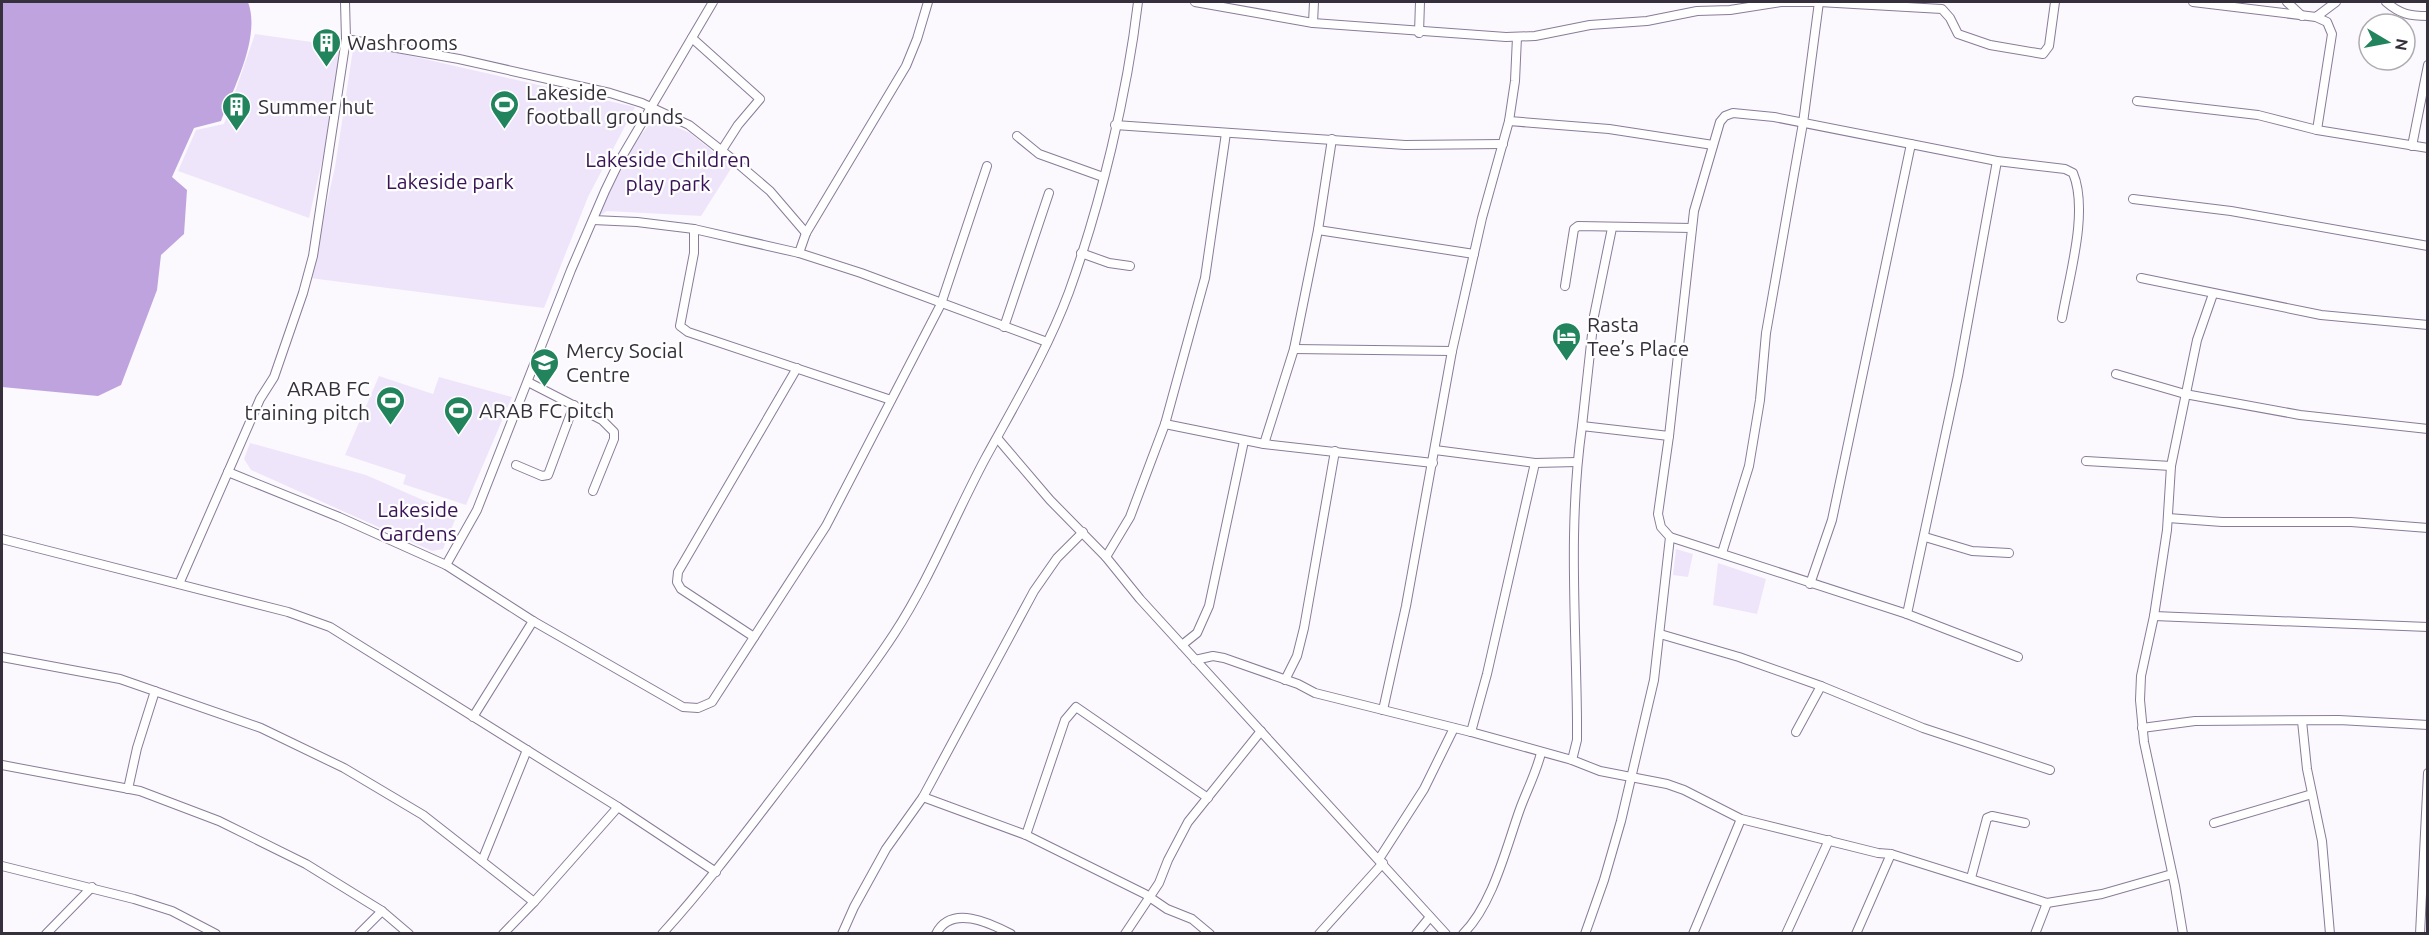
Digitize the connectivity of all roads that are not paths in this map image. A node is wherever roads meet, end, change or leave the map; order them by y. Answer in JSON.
{"nodes":[{"id":1,"x":345,"y":2,"type":"edge"},
{"id":2,"x":713,"y":2,"type":"edge"},
{"id":3,"x":928,"y":2,"type":"edge"},
{"id":4,"x":1138,"y":2,"type":"edge"},
{"id":5,"x":1195,"y":2,"type":"edge"},
{"id":6,"x":1314,"y":2,"type":"edge"},
{"id":7,"x":1420,"y":2,"type":"edge"},
{"id":8,"x":1819,"y":2,"type":"edge"},
{"id":9,"x":2055,"y":2,"type":"edge"},
{"id":10,"x":2193,"y":2,"type":"edge"},
{"id":11,"x":2287,"y":2,"type":"edge"},
{"id":12,"x":2336,"y":2,"type":"edge"},
{"id":13,"x":2386,"y":2,"type":"edge"},
{"id":14,"x":2302,"y":16,"type":"junction"},
{"id":15,"x":2316,"y":16,"type":"junction"},
{"id":16,"x":2427,"y":16,"type":"edge"},
{"id":17,"x":1313,"y":23,"type":"junction"},
{"id":18,"x":1419,"y":33,"type":"junction"},
{"id":19,"x":1517,"y":37,"type":"junction"},
{"id":20,"x":692,"y":38,"type":"junction"},
{"id":21,"x":346,"y":39,"type":"junction"},
{"id":22,"x":2427,"y":65,"type":"edge"},
{"id":23,"x":2136,"y":101,"type":"dead end"},
{"id":24,"x":652,"y":108,"type":"junction"},
{"id":25,"x":1509,"y":121,"type":"junction"},
{"id":26,"x":1803,"y":123,"type":"junction"},
{"id":27,"x":1115,"y":125,"type":"junction"},
{"id":28,"x":2317,"y":129,"type":"junction"},
{"id":29,"x":1227,"y":133,"type":"junction"},
{"id":30,"x":1017,"y":136,"type":"dead end"},
{"id":31,"x":1332,"y":140,"type":"junction"},
{"id":32,"x":1503,"y":144,"type":"junction"},
{"id":33,"x":1911,"y":144,"type":"junction"},
{"id":34,"x":1713,"y":145,"type":"junction"},
{"id":35,"x":2412,"y":146,"type":"junction"},
{"id":36,"x":2427,"y":148,"type":"edge"},
{"id":37,"x":722,"y":150,"type":"junction"},
{"id":38,"x":1997,"y":161,"type":"junction"},
{"id":39,"x":987,"y":166,"type":"dead end"},
{"id":40,"x":1103,"y":177,"type":"junction"},
{"id":41,"x":1049,"y":193,"type":"dead end"},
{"id":42,"x":2133,"y":199,"type":"dead end"},
{"id":43,"x":593,"y":220,"type":"junction"},
{"id":44,"x":1612,"y":228,"type":"junction"},
{"id":45,"x":1692,"y":228,"type":"junction"},
{"id":46,"x":694,"y":229,"type":"junction"},
{"id":47,"x":1318,"y":230,"type":"junction"},
{"id":48,"x":806,"y":233,"type":"junction"},
{"id":49,"x":2427,"y":246,"type":"edge"},
{"id":50,"x":799,"y":253,"type":"junction"},
{"id":51,"x":1081,"y":253,"type":"junction"},
{"id":52,"x":1474,"y":254,"type":"junction"},
{"id":53,"x":1130,"y":266,"type":"dead end"},
{"id":54,"x":2141,"y":278,"type":"dead end"},
{"id":55,"x":1565,"y":286,"type":"dead end"},
{"id":56,"x":2212,"y":294,"type":"junction"},
{"id":57,"x":941,"y":304,"type":"junction"},
{"id":58,"x":2062,"y":318,"type":"dead end"},
{"id":59,"x":2427,"y":325,"type":"edge"},
{"id":60,"x":1004,"y":327,"type":"junction"},
{"id":61,"x":1047,"y":342,"type":"junction"},
{"id":62,"x":1294,"y":349,"type":"junction"},
{"id":63,"x":1452,"y":351,"type":"junction"},
{"id":64,"x":796,"y":368,"type":"junction"},
{"id":65,"x":2115,"y":374,"type":"dead end"},
{"id":66,"x":528,"y":382,"type":"junction"},
{"id":67,"x":2185,"y":393,"type":"junction"},
{"id":68,"x":891,"y":400,"type":"junction"},
{"id":69,"x":574,"y":405,"type":"junction"},
{"id":70,"x":1165,"y":424,"type":"junction"},
{"id":71,"x":1582,"y":426,"type":"junction"},
{"id":72,"x":2427,"y":429,"type":"edge"},
{"id":73,"x":1669,"y":436,"type":"junction"},
{"id":74,"x":998,"y":439,"type":"junction"},
{"id":75,"x":1244,"y":441,"type":"junction"},
{"id":76,"x":1264,"y":444,"type":"junction"},
{"id":77,"x":1435,"y":450,"type":"junction"},
{"id":78,"x":1335,"y":451,"type":"junction"},
{"id":79,"x":2086,"y":461,"type":"dead end"},
{"id":80,"x":1577,"y":462,"type":"junction"},
{"id":81,"x":1433,"y":463,"type":"junction"},
{"id":82,"x":1535,"y":464,"type":"junction"},
{"id":83,"x":516,"y":465,"type":"dead end"},
{"id":84,"x":2171,"y":466,"type":"junction"},
{"id":85,"x":228,"y":472,"type":"junction"},
{"id":86,"x":593,"y":491,"type":"dead end"},
{"id":87,"x":2168,"y":518,"type":"junction"},
{"id":88,"x":2427,"y":528,"type":"edge"},
{"id":89,"x":1083,"y":532,"type":"junction"},
{"id":90,"x":1670,"y":537,"type":"junction"},
{"id":91,"x":1925,"y":537,"type":"junction"},
{"id":92,"x":2,"y":539,"type":"edge"},
{"id":93,"x":1722,"y":553,"type":"junction"},
{"id":94,"x":2009,"y":554,"type":"dead end"},
{"id":95,"x":1106,"y":557,"type":"junction"},
{"id":96,"x":446,"y":565,"type":"junction"},
{"id":97,"x":179,"y":584,"type":"junction"},
{"id":98,"x":1810,"y":584,"type":"junction"},
{"id":99,"x":1907,"y":614,"type":"junction"},
{"id":100,"x":2154,"y":616,"type":"junction"},
{"id":101,"x":533,"y":621,"type":"junction"},
{"id":102,"x":2427,"y":627,"type":"edge"},
{"id":103,"x":1660,"y":634,"type":"junction"},
{"id":104,"x":754,"y":637,"type":"junction"},
{"id":105,"x":1182,"y":645,"type":"junction"},
{"id":106,"x":2,"y":657,"type":"edge"},
{"id":107,"x":2018,"y":657,"type":"dead end"},
{"id":108,"x":1195,"y":660,"type":"junction"},
{"id":109,"x":1285,"y":680,"type":"junction"},
{"id":110,"x":1821,"y":686,"type":"junction"},
{"id":111,"x":155,"y":691,"type":"junction"},
{"id":112,"x":1383,"y":711,"type":"junction"},
{"id":113,"x":473,"y":717,"type":"junction"},
{"id":114,"x":2302,"y":721,"type":"junction"},
{"id":115,"x":2427,"y":725,"type":"edge"},
{"id":116,"x":1454,"y":728,"type":"junction"},
{"id":117,"x":2142,"y":728,"type":"junction"},
{"id":118,"x":1261,"y":731,"type":"junction"},
{"id":119,"x":1471,"y":732,"type":"junction"},
{"id":120,"x":1796,"y":732,"type":"dead end"},
{"id":121,"x":526,"y":750,"type":"junction"},
{"id":122,"x":1541,"y":753,"type":"junction"},
{"id":123,"x":1572,"y":760,"type":"junction"},
{"id":124,"x":2,"y":765,"type":"edge"},
{"id":125,"x":2050,"y":770,"type":"dead end"},
{"id":126,"x":2427,"y":773,"type":"edge"},
{"id":127,"x":1630,"y":776,"type":"junction"},
{"id":128,"x":128,"y":789,"type":"junction"},
{"id":129,"x":2312,"y":794,"type":"junction"},
{"id":130,"x":923,"y":797,"type":"junction"},
{"id":131,"x":1208,"y":798,"type":"junction"},
{"id":132,"x":618,"y":807,"type":"junction"},
{"id":133,"x":1741,"y":819,"type":"junction"},
{"id":134,"x":2214,"y":823,"type":"dead end"},
{"id":135,"x":2025,"y":824,"type":"dead end"},
{"id":136,"x":1026,"y":836,"type":"junction"},
{"id":137,"x":1829,"y":840,"type":"junction"},
{"id":138,"x":1891,"y":854,"type":"junction"},
{"id":139,"x":482,"y":861,"type":"junction"},
{"id":140,"x":1381,"y":861,"type":"junction"},
{"id":141,"x":2,"y":867,"type":"edge"},
{"id":142,"x":716,"y":872,"type":"junction"},
{"id":143,"x":2172,"y":874,"type":"junction"},
{"id":144,"x":1971,"y":878,"type":"junction"},
{"id":145,"x":92,"y":887,"type":"junction"},
{"id":146,"x":1150,"y":898,"type":"junction"},
{"id":147,"x":534,"y":902,"type":"junction"},
{"id":148,"x":2048,"y":903,"type":"junction"},
{"id":149,"x":382,"y":911,"type":"junction"},
{"id":150,"x":1430,"y":917,"type":"junction"},
{"id":151,"x":46,"y":933,"type":"edge"},
{"id":152,"x":213,"y":933,"type":"edge"},
{"id":153,"x":359,"y":933,"type":"edge"},
{"id":154,"x":409,"y":933,"type":"edge"},
{"id":155,"x":502,"y":933,"type":"edge"},
{"id":156,"x":662,"y":933,"type":"edge"},
{"id":157,"x":842,"y":933,"type":"edge"},
{"id":158,"x":936,"y":933,"type":"edge"},
{"id":159,"x":1011,"y":933,"type":"edge"},
{"id":160,"x":1125,"y":933,"type":"edge"},
{"id":161,"x":1210,"y":933,"type":"edge"},
{"id":162,"x":1319,"y":933,"type":"edge"},
{"id":163,"x":1416,"y":933,"type":"edge"},
{"id":164,"x":1446,"y":933,"type":"edge"},
{"id":165,"x":1463,"y":933,"type":"edge"},
{"id":166,"x":1585,"y":933,"type":"edge"},
{"id":167,"x":1693,"y":933,"type":"edge"},
{"id":168,"x":1786,"y":933,"type":"edge"},
{"id":169,"x":1856,"y":933,"type":"edge"},
{"id":170,"x":2036,"y":933,"type":"edge"},
{"id":171,"x":2183,"y":933,"type":"edge"},
{"id":172,"x":2330,"y":933,"type":"edge"},
{"id":173,"x":2420,"y":933,"type":"edge"}],
"edges":[{"from":1,"to":21,"type":"street"},
{"from":2,"to":20,"type":"street"},
{"from":3,"to":48,"type":"street"},
{"from":4,"to":27,"type":"street"},
{"from":5,"to":17,"type":"street"},
{"from":6,"to":17,"type":"street"},
{"from":7,"to":18,"type":"street"},
{"from":8,"to":9,"type":"street"},
{"from":8,"to":19,"type":"street"},
{"from":8,"to":26,"type":"street"},
{"from":10,"to":14,"type":"street"},
{"from":11,"to":14,"type":"street"},
{"from":12,"to":15,"type":"street"},
{"from":13,"to":16,"type":"street"},
{"from":14,"to":15,"type":"street"},
{"from":15,"to":28,"type":"street"},
{"from":17,"to":18,"type":"street"},
{"from":18,"to":19,"type":"street"},
{"from":19,"to":25,"type":"street"},
{"from":20,"to":24,"type":"street"},
{"from":20,"to":37,"type":"street"},
{"from":21,"to":24,"type":"street"},
{"from":21,"to":85,"type":"street"},
{"from":22,"to":35,"type":"street"},
{"from":23,"to":28,"type":"street"},
{"from":24,"to":37,"type":"street"},
{"from":24,"to":43,"type":"street"},
{"from":25,"to":32,"type":"street"},
{"from":25,"to":34,"type":"street"},
{"from":26,"to":33,"type":"street"},
{"from":26,"to":34,"type":"street"},
{"from":26,"to":93,"type":"street"},
{"from":27,"to":29,"type":"street"},
{"from":27,"to":40,"type":"street"},
{"from":28,"to":35,"type":"street"},
{"from":29,"to":31,"type":"street"},
{"from":29,"to":70,"type":"street"},
{"from":30,"to":40,"type":"street"},
{"from":31,"to":32,"type":"street"},
{"from":31,"to":47,"type":"street"},
{"from":32,"to":52,"type":"street"},
{"from":33,"to":38,"type":"street"},
{"from":33,"to":98,"type":"street"},
{"from":34,"to":45,"type":"street"},
{"from":35,"to":36,"type":"street"},
{"from":37,"to":48,"type":"street"},
{"from":38,"to":58,"type":"street"},
{"from":38,"to":91,"type":"street"},
{"from":39,"to":57,"type":"street"},
{"from":40,"to":51,"type":"street"},
{"from":41,"to":60,"type":"street"},
{"from":42,"to":49,"type":"street"},
{"from":43,"to":46,"type":"street"},
{"from":43,"to":66,"type":"street"},
{"from":44,"to":45,"type":"street"},
{"from":44,"to":55,"type":"street"},
{"from":44,"to":71,"type":"street"},
{"from":45,"to":73,"type":"street"},
{"from":46,"to":50,"type":"street"},
{"from":46,"to":64,"type":"street"},
{"from":47,"to":52,"type":"street"},
{"from":47,"to":62,"type":"street"},
{"from":48,"to":50,"type":"street"},
{"from":50,"to":57,"type":"street"},
{"from":51,"to":53,"type":"street"},
{"from":51,"to":61,"type":"street"},
{"from":52,"to":63,"type":"street"},
{"from":54,"to":56,"type":"street"},
{"from":56,"to":59,"type":"street"},
{"from":56,"to":67,"type":"street"},
{"from":57,"to":60,"type":"street"},
{"from":57,"to":68,"type":"street"},
{"from":60,"to":61,"type":"street"},
{"from":61,"to":74,"type":"street"},
{"from":62,"to":63,"type":"street"},
{"from":62,"to":76,"type":"street"},
{"from":63,"to":77,"type":"street"},
{"from":64,"to":68,"type":"street"},
{"from":64,"to":104,"type":"street"},
{"from":65,"to":67,"type":"street"},
{"from":66,"to":69,"type":"street"},
{"from":66,"to":96,"type":"street"},
{"from":67,"to":72,"type":"street"},
{"from":67,"to":84,"type":"street"},
{"from":68,"to":104,"type":"street"},
{"from":69,"to":83,"type":"street"},
{"from":69,"to":86,"type":"street"},
{"from":70,"to":75,"type":"street"},
{"from":70,"to":95,"type":"street"},
{"from":71,"to":73,"type":"street"},
{"from":71,"to":80,"type":"street"},
{"from":73,"to":90,"type":"street"},
{"from":74,"to":89,"type":"street"},
{"from":74,"to":142,"type":"street"},
{"from":75,"to":76,"type":"street"},
{"from":75,"to":105,"type":"street"},
{"from":76,"to":78,"type":"street"},
{"from":77,"to":81,"type":"street"},
{"from":77,"to":82,"type":"street"},
{"from":78,"to":81,"type":"street"},
{"from":78,"to":109,"type":"street"},
{"from":79,"to":84,"type":"street"},
{"from":80,"to":82,"type":"street"},
{"from":80,"to":123,"type":"street"},
{"from":81,"to":112,"type":"street"},
{"from":82,"to":119,"type":"street"},
{"from":84,"to":87,"type":"street"},
{"from":85,"to":96,"type":"street"},
{"from":85,"to":97,"type":"street"},
{"from":87,"to":88,"type":"street"},
{"from":87,"to":100,"type":"street"},
{"from":89,"to":95,"type":"street"},
{"from":89,"to":130,"type":"street"},
{"from":90,"to":93,"type":"street"},
{"from":90,"to":103,"type":"street"},
{"from":91,"to":94,"type":"street"},
{"from":91,"to":99,"type":"street"},
{"from":92,"to":97,"type":"street"},
{"from":93,"to":98,"type":"street"},
{"from":95,"to":105,"type":"street"},
{"from":96,"to":101,"type":"street"},
{"from":97,"to":113,"type":"street"},
{"from":98,"to":99,"type":"street"},
{"from":99,"to":107,"type":"street"},
{"from":100,"to":102,"type":"street"},
{"from":100,"to":117,"type":"street"},
{"from":101,"to":104,"type":"street"},
{"from":101,"to":113,"type":"street"},
{"from":103,"to":110,"type":"street"},
{"from":103,"to":127,"type":"street"},
{"from":105,"to":108,"type":"street"},
{"from":106,"to":111,"type":"street"},
{"from":108,"to":109,"type":"street"},
{"from":108,"to":118,"type":"street"},
{"from":109,"to":112,"type":"street"},
{"from":110,"to":120,"type":"street"},
{"from":110,"to":125,"type":"street"},
{"from":111,"to":128,"type":"street"},
{"from":111,"to":139,"type":"street"},
{"from":112,"to":116,"type":"street"},
{"from":113,"to":121,"type":"street"},
{"from":114,"to":115,"type":"street"},
{"from":114,"to":117,"type":"street"},
{"from":114,"to":129,"type":"street"},
{"from":116,"to":119,"type":"street"},
{"from":116,"to":140,"type":"street"},
{"from":117,"to":143,"type":"street"},
{"from":118,"to":131,"type":"street"},
{"from":118,"to":140,"type":"street"},
{"from":119,"to":122,"type":"street"},
{"from":121,"to":132,"type":"street"},
{"from":121,"to":139,"type":"street"},
{"from":122,"to":123,"type":"street"},
{"from":122,"to":165,"type":"street"},
{"from":123,"to":127,"type":"street"},
{"from":124,"to":128,"type":"street"},
{"from":126,"to":173,"type":"street"},
{"from":127,"to":133,"type":"street"},
{"from":127,"to":166,"type":"street"},
{"from":128,"to":149,"type":"street"},
{"from":129,"to":134,"type":"street"},
{"from":129,"to":172,"type":"street"},
{"from":130,"to":136,"type":"street"},
{"from":130,"to":157,"type":"street"},
{"from":131,"to":136,"type":"street"},
{"from":131,"to":146,"type":"street"},
{"from":132,"to":142,"type":"street"},
{"from":132,"to":147,"type":"street"},
{"from":133,"to":137,"type":"street"},
{"from":133,"to":167,"type":"street"},
{"from":135,"to":144,"type":"street"},
{"from":136,"to":146,"type":"street"},
{"from":137,"to":138,"type":"street"},
{"from":137,"to":168,"type":"street"},
{"from":138,"to":144,"type":"street"},
{"from":138,"to":169,"type":"street"},
{"from":139,"to":147,"type":"street"},
{"from":140,"to":150,"type":"street"},
{"from":140,"to":162,"type":"street"},
{"from":141,"to":145,"type":"street"},
{"from":142,"to":156,"type":"street"},
{"from":143,"to":148,"type":"street"},
{"from":143,"to":171,"type":"street"},
{"from":144,"to":148,"type":"street"},
{"from":145,"to":151,"type":"street"},
{"from":145,"to":152,"type":"street"},
{"from":146,"to":160,"type":"street"},
{"from":146,"to":161,"type":"street"},
{"from":147,"to":155,"type":"street"},
{"from":148,"to":170,"type":"street"},
{"from":149,"to":153,"type":"street"},
{"from":149,"to":154,"type":"street"},
{"from":150,"to":163,"type":"street"},
{"from":150,"to":164,"type":"street"},
{"from":158,"to":159,"type":"street"}]}
